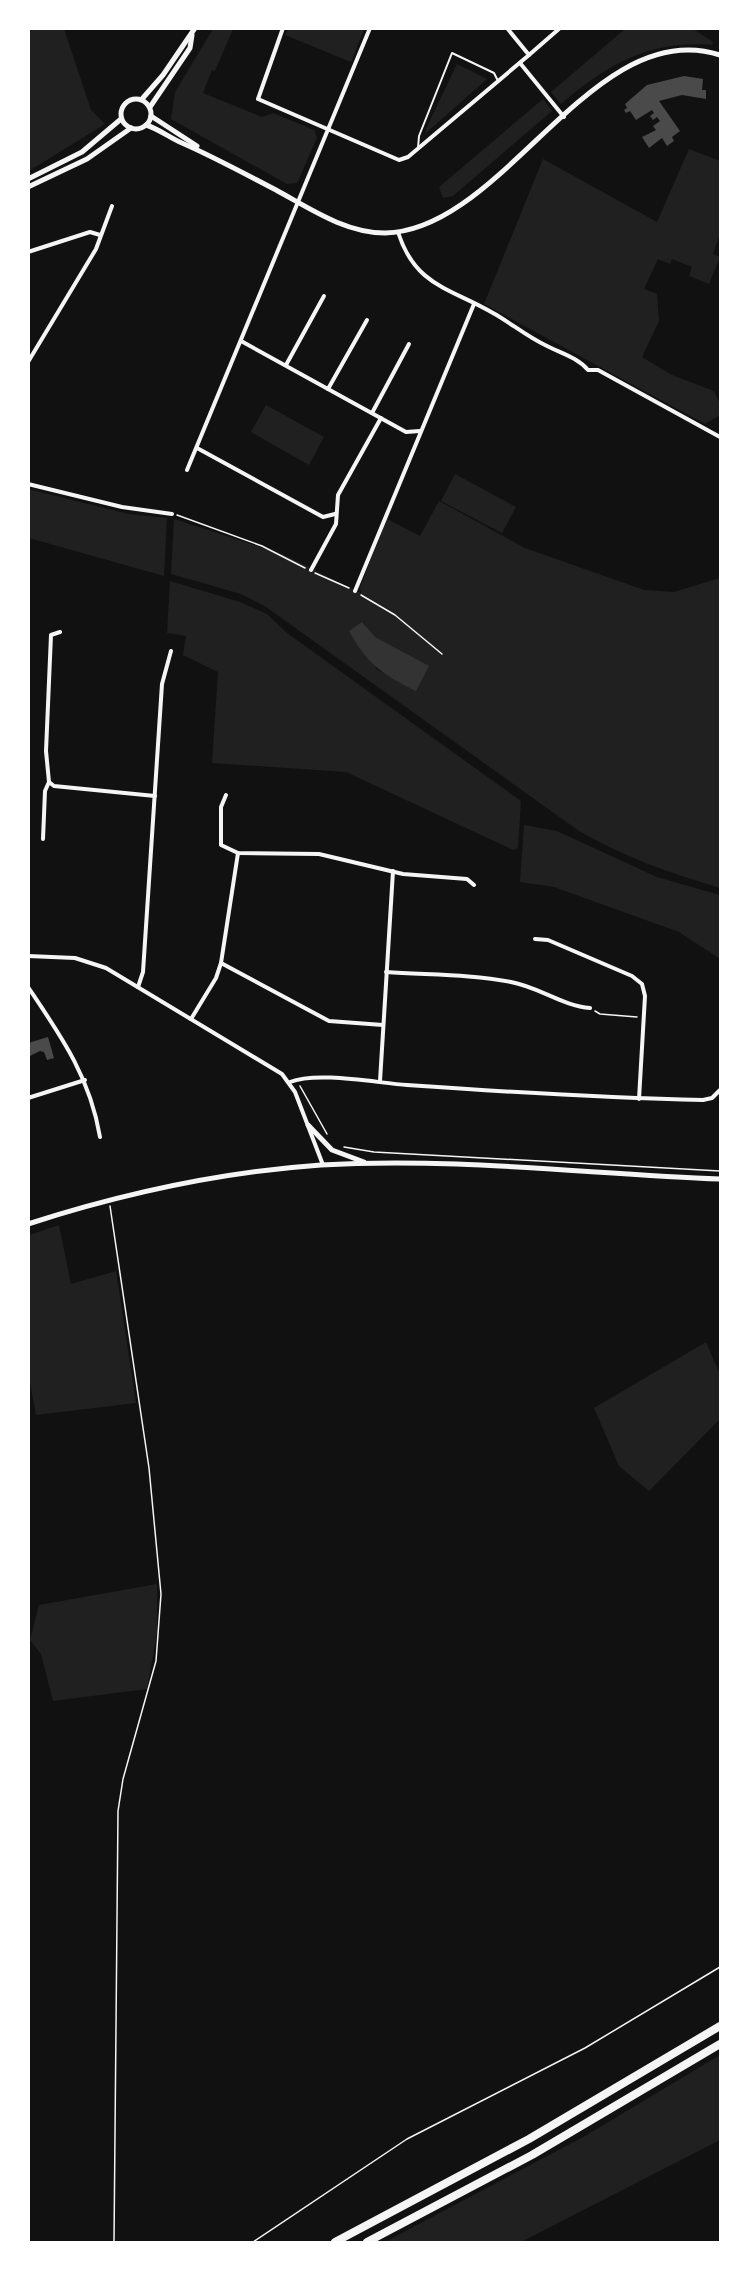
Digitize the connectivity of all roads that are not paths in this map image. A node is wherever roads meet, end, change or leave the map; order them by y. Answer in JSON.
{"nodes":[{"id":1,"x":283,"y":28,"type":"edge"},
{"id":2,"x":370,"y":28,"type":"edge"},
{"id":3,"x":507,"y":28,"type":"edge"},
{"id":4,"x":560,"y":28,"type":"edge"},
{"id":5,"x":194,"y":31,"type":"edge"},
{"id":6,"x":529,"y":55,"type":"junction"},
{"id":7,"x":720,"y":56,"type":"edge"},
{"id":8,"x":520,"y":63,"type":"junction"},
{"id":9,"x":498,"y":81,"type":"junction"},
{"id":10,"x":142,"y":99,"type":"junction"},
{"id":11,"x":150,"y":107,"type":"junction"},
{"id":12,"x":151,"y":116,"type":"junction"},
{"id":13,"x":564,"y":117,"type":"junction"},
{"id":14,"x":122,"y":119,"type":"junction"},
{"id":15,"x":146,"y":125,"type":"junction"},
{"id":16,"x":131,"y":128,"type":"junction"},
{"id":17,"x":328,"y":130,"type":"junction"},
{"id":18,"x":418,"y":148,"type":"junction"},
{"id":19,"x":204,"y":151,"type":"junction"},
{"id":20,"x":28,"y":179,"type":"edge"},
{"id":21,"x":28,"y":187,"type":"edge"},
{"id":22,"x":297,"y":202,"type":"junction"},
{"id":23,"x":112,"y":206,"type":"dead end"},
{"id":24,"x":399,"y":232,"type":"junction"},
{"id":25,"x":100,"y":235,"type":"junction"},
{"id":26,"x":28,"y":252,"type":"edge"},
{"id":27,"x":324,"y":296,"type":"dead end"},
{"id":28,"x":474,"y":304,"type":"junction"},
{"id":29,"x":367,"y":320,"type":"dead end"},
{"id":30,"x":242,"y":341,"type":"junction"},
{"id":31,"x":409,"y":344,"type":"dead end"},
{"id":32,"x":28,"y":362,"type":"edge"},
{"id":33,"x":286,"y":365,"type":"junction"},
{"id":34,"x":328,"y":388,"type":"junction"},
{"id":35,"x":372,"y":413,"type":"junction"},
{"id":36,"x":381,"y":418,"type":"junction"},
{"id":37,"x":420,"y":431,"type":"junction"},
{"id":38,"x":720,"y":437,"type":"edge"},
{"id":39,"x":197,"y":448,"type":"junction"},
{"id":40,"x":188,"y":470,"type":"dead end"},
{"id":41,"x":28,"y":484,"type":"edge"},
{"id":42,"x":172,"y":514,"type":"dead end"},
{"id":43,"x":335,"y":514,"type":"junction"},
{"id":44,"x":310,"y":570,"type":"dead end"},
{"id":45,"x":355,"y":591,"type":"dead end"},
{"id":46,"x":60,"y":632,"type":"dead end"},
{"id":47,"x":171,"y":651,"type":"dead end"},
{"id":48,"x":49,"y":782,"type":"junction"},
{"id":49,"x":226,"y":795,"type":"dead end"},
{"id":50,"x":154,"y":796,"type":"junction"},
{"id":51,"x":43,"y":839,"type":"dead end"},
{"id":52,"x":238,"y":853,"type":"junction"},
{"id":53,"x":393,"y":871,"type":"junction"},
{"id":54,"x":474,"y":885,"type":"dead end"},
{"id":55,"x":535,"y":939,"type":"dead end"},
{"id":56,"x":28,"y":956,"type":"edge"},
{"id":57,"x":220,"y":963,"type":"junction"},
{"id":58,"x":386,"y":972,"type":"junction"},
{"id":59,"x":28,"y":987,"type":"edge"},
{"id":60,"x":138,"y":987,"type":"junction"},
{"id":61,"x":590,"y":1008,"type":"road end"},
{"id":62,"x":190,"y":1019,"type":"junction"},
{"id":63,"x":383,"y":1025,"type":"junction"},
{"id":64,"x":85,"y":1080,"type":"junction"},
{"id":65,"x":380,"y":1081,"type":"junction"},
{"id":66,"x":290,"y":1082,"type":"junction"},
{"id":67,"x":720,"y":1090,"type":"edge"},
{"id":68,"x":28,"y":1098,"type":"edge"},
{"id":69,"x":639,"y":1099,"type":"junction"},
{"id":70,"x":308,"y":1125,"type":"junction"},
{"id":71,"x":100,"y":1137,"type":"dead end"},
{"id":72,"x":368,"y":1164,"type":"junction"},
{"id":73,"x":323,"y":1165,"type":"junction"},
{"id":74,"x":720,"y":1179,"type":"edge"},
{"id":75,"x":28,"y":1224,"type":"edge"},
{"id":76,"x":720,"y":2026,"type":"edge"},
{"id":77,"x":720,"y":2044,"type":"edge"},
{"id":78,"x":335,"y":2242,"type":"edge"},
{"id":79,"x":367,"y":2242,"type":"edge"}],
"edges":[{"from":1,"to":17,"type":"street"},
{"from":2,"to":17,"type":"street"},
{"from":3,"to":6,"type":"street"},
{"from":4,"to":6,"type":"street"},
{"from":5,"to":10,"type":"street"},
{"from":5,"to":11,"type":"street"},
{"from":6,"to":8,"type":"street"},
{"from":7,"to":13,"type":"street"},
{"from":8,"to":9,"type":"street"},
{"from":8,"to":13,"type":"street"},
{"from":9,"to":18,"type":"street"},
{"from":9,"to":18,"type":"lane"},
{"from":10,"to":11,"type":"street"},
{"from":10,"to":14,"type":"street"},
{"from":11,"to":12,"type":"street"},
{"from":12,"to":15,"type":"street"},
{"from":12,"to":19,"type":"street"},
{"from":13,"to":24,"type":"street"},
{"from":14,"to":16,"type":"street"},
{"from":14,"to":20,"type":"street"},
{"from":15,"to":16,"type":"street"},
{"from":15,"to":19,"type":"street"},
{"from":16,"to":21,"type":"street"},
{"from":17,"to":18,"type":"street"},
{"from":17,"to":22,"type":"street"},
{"from":19,"to":22,"type":"street"},
{"from":22,"to":24,"type":"street"},
{"from":22,"to":30,"type":"street"},
{"from":23,"to":25,"type":"street"},
{"from":24,"to":28,"type":"street"},
{"from":25,"to":26,"type":"street"},
{"from":25,"to":32,"type":"street"},
{"from":27,"to":33,"type":"street"},
{"from":28,"to":37,"type":"street"},
{"from":28,"to":38,"type":"street"},
{"from":29,"to":34,"type":"street"},
{"from":30,"to":33,"type":"street"},
{"from":30,"to":39,"type":"street"},
{"from":31,"to":35,"type":"street"},
{"from":33,"to":34,"type":"street"},
{"from":34,"to":35,"type":"street"},
{"from":35,"to":36,"type":"street"},
{"from":36,"to":37,"type":"street"},
{"from":36,"to":43,"type":"street"},
{"from":37,"to":45,"type":"street"},
{"from":39,"to":40,"type":"street"},
{"from":39,"to":43,"type":"street"},
{"from":41,"to":42,"type":"street"},
{"from":43,"to":44,"type":"street"},
{"from":46,"to":48,"type":"street"},
{"from":47,"to":50,"type":"street"},
{"from":48,"to":50,"type":"street"},
{"from":48,"to":51,"type":"street"},
{"from":49,"to":52,"type":"street"},
{"from":50,"to":60,"type":"street"},
{"from":52,"to":53,"type":"street"},
{"from":52,"to":57,"type":"street"},
{"from":53,"to":54,"type":"street"},
{"from":53,"to":58,"type":"street"},
{"from":55,"to":69,"type":"street"},
{"from":56,"to":60,"type":"street"},
{"from":57,"to":62,"type":"street"},
{"from":57,"to":63,"type":"street"},
{"from":58,"to":61,"type":"street"},
{"from":58,"to":63,"type":"street"},
{"from":59,"to":64,"type":"street"},
{"from":60,"to":62,"type":"street"},
{"from":62,"to":66,"type":"street"},
{"from":63,"to":65,"type":"street"},
{"from":64,"to":68,"type":"street"},
{"from":64,"to":71,"type":"street"},
{"from":65,"to":66,"type":"street"},
{"from":65,"to":69,"type":"street"},
{"from":66,"to":70,"type":"street"},
{"from":67,"to":69,"type":"street"},
{"from":70,"to":72,"type":"street"},
{"from":70,"to":73,"type":"street"},
{"from":72,"to":73,"type":"street"},
{"from":72,"to":74,"type":"street"},
{"from":73,"to":75,"type":"street"},
{"from":76,"to":78,"type":"highway"},
{"from":77,"to":79,"type":"highway"}]}
